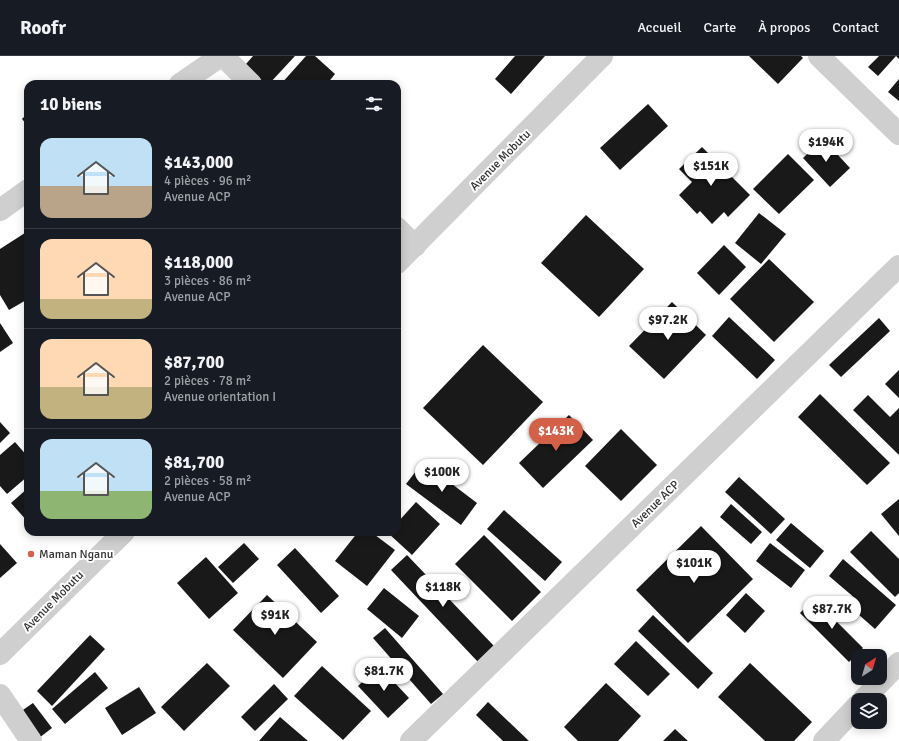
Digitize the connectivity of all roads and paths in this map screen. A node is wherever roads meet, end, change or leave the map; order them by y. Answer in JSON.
{"nodes":[{"id":1,"x":222,"y":56,"type":"edge"},
{"id":2,"x":602,"y":56,"type":"edge"},
{"id":3,"x":819,"y":56,"type":"edge"},
{"id":4,"x":186,"y":80,"type":"edge"},
{"id":5,"x":247,"y":80,"type":"edge"},
{"id":6,"x":899,"y":134,"type":"edge"},
{"id":7,"x":24,"y":193,"type":"edge"},
{"id":8,"x":0,"y":210,"type":"edge"},
{"id":9,"x":401,"y":232,"type":"edge"},
{"id":10,"x":415,"y":246,"type":"junction"},
{"id":11,"x":401,"y":259,"type":"edge"},
{"id":12,"x":899,"y":266,"type":"edge"},
{"id":13,"x":120,"y":536,"type":"edge"},
{"id":14,"x":4,"y":641,"type":"edge"},
{"id":15,"x":899,"y":663,"type":"edge"},
{"id":16,"x":870,"y":693,"type":"edge"},
{"id":17,"x":0,"y":696,"type":"edge"},
{"id":18,"x":851,"y":712,"type":"edge"},
{"id":19,"x":30,"y":741,"type":"edge"},
{"id":20,"x":411,"y":741,"type":"edge"},
{"id":21,"x":824,"y":741,"type":"edge"}],
"edges":[{"from":1,"to":4,"type":"street"},
{"from":1,"to":5,"type":"street"},
{"from":2,"to":10,"type":"street","name":"Avenue Mobutu"},
{"from":3,"to":6,"type":"street"},
{"from":7,"to":8,"type":"street"},
{"from":9,"to":10,"type":"street"},
{"from":10,"to":11,"type":"street","name":"Avenue Mobutu"},
{"from":12,"to":20,"type":"street","name":"Avenue ACP"},
{"from":13,"to":14,"type":"street","name":"Avenue Mobutu"},
{"from":15,"to":16,"type":"street"},
{"from":17,"to":19,"type":"street"},
{"from":18,"to":21,"type":"street"}]}
